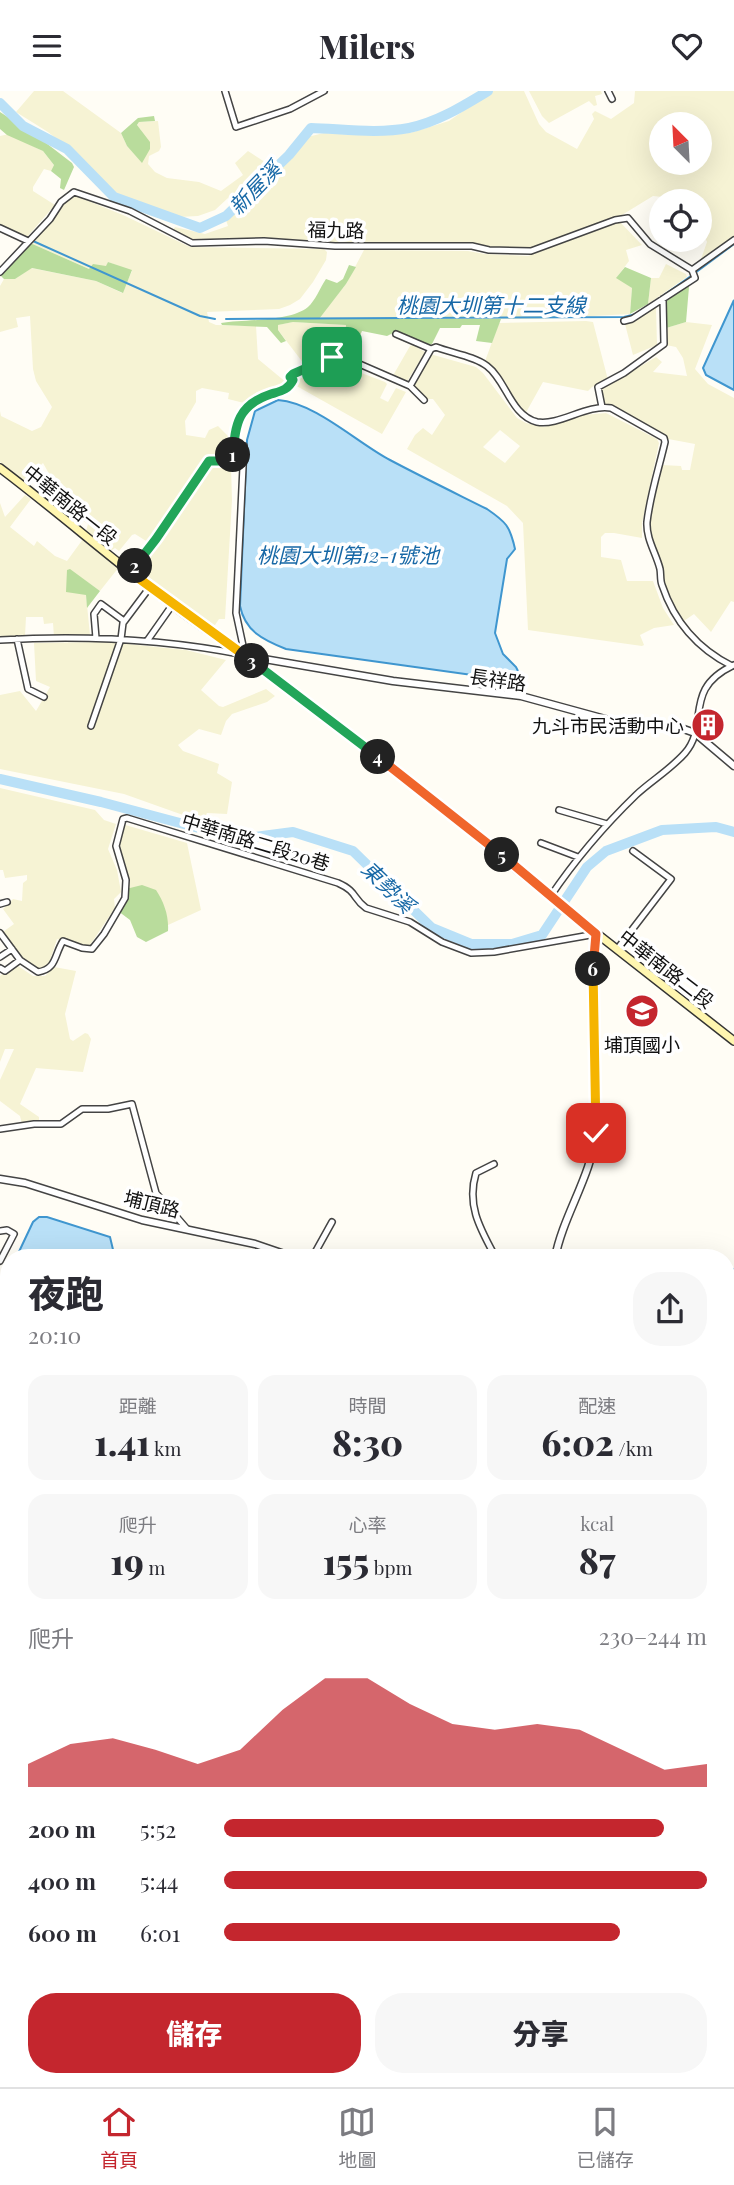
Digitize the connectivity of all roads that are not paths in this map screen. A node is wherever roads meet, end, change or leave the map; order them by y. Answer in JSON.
{"nodes":[{"id":1,"x":225,"y":91,"type":"edge"},
{"id":2,"x":324,"y":91,"type":"edge"},
{"id":3,"x":608,"y":91,"type":"edge"},
{"id":4,"x":612,"y":99,"type":"dead end"},
{"id":5,"x":0,"y":228,"type":"edge"},
{"id":6,"x":734,"y":240,"type":"edge"},
{"id":7,"x":28,"y":241,"type":"junction"},
{"id":8,"x":692,"y":271,"type":"junction"},
{"id":9,"x":0,"y":272,"type":"edge"},
{"id":10,"x":663,"y":299,"type":"junction"},
{"id":11,"x":625,"y":321,"type":"dead end"},
{"id":12,"x":396,"y":334,"type":"dead end"},
{"id":13,"x":431,"y":349,"type":"junction"},
{"id":14,"x":410,"y":386,"type":"junction"},
{"id":15,"x":424,"y":400,"type":"dead end"},
{"id":16,"x":602,"y":407,"type":"junction"},
{"id":17,"x":244,"y":446,"type":"dead end"},
{"id":18,"x":0,"y":468,"type":"edge"},
{"id":19,"x":130,"y":572,"type":"junction"},
{"id":20,"x":150,"y":587,"type":"junction"},
{"id":21,"x":173,"y":604,"type":"junction"},
{"id":22,"x":124,"y":621,"type":"junction"},
{"id":23,"x":96,"y":638,"type":"junction"},
{"id":24,"x":17,"y":639,"type":"junction"},
{"id":25,"x":121,"y":639,"type":"junction"},
{"id":26,"x":0,"y":640,"type":"edge"},
{"id":27,"x":147,"y":641,"type":"junction"},
{"id":28,"x":245,"y":655,"type":"junction"},
{"id":29,"x":733,"y":665,"type":"edge"},
{"id":30,"x":44,"y":697,"type":"dead end"},
{"id":31,"x":91,"y":726,"type":"dead end"},
{"id":32,"x":695,"y":733,"type":"junction"},
{"id":33,"x":734,"y":766,"type":"edge"},
{"id":34,"x":559,"y":810,"type":"dead end"},
{"id":35,"x":607,"y":824,"type":"junction"},
{"id":36,"x":541,"y":843,"type":"dead end"},
{"id":37,"x":633,"y":851,"type":"dead end"},
{"id":38,"x":578,"y":857,"type":"junction"},
{"id":39,"x":552,"y":898,"type":"junction"},
{"id":40,"x":8,"y":902,"type":"dead end"},
{"id":41,"x":0,"y":904,"type":"edge"},
{"id":42,"x":0,"y":933,"type":"edge"},
{"id":43,"x":596,"y":934,"type":"junction"},
{"id":44,"x":618,"y":948,"type":"junction"},
{"id":45,"x":12,"y":949,"type":"junction"},
{"id":46,"x":0,"y":957,"type":"edge"},
{"id":47,"x":20,"y":960,"type":"junction"},
{"id":48,"x":0,"y":968,"type":"edge"},
{"id":49,"x":734,"y":1041,"type":"edge"},
{"id":50,"x":0,"y":1129,"type":"edge"},
{"id":51,"x":494,"y":1164,"type":"dead end"},
{"id":52,"x":0,"y":1179,"type":"edge"},
{"id":53,"x":332,"y":1222,"type":"dead end"},
{"id":54,"x":187,"y":1229,"type":"junction"},
{"id":55,"x":0,"y":1231,"type":"edge"},
{"id":56,"x":6,"y":1249,"type":"edge"},
{"id":57,"x":270,"y":1249,"type":"edge"},
{"id":58,"x":317,"y":1249,"type":"edge"},
{"id":59,"x":491,"y":1249,"type":"edge"},
{"id":60,"x":558,"y":1249,"type":"edge"}],
"edges":[{"from":1,"to":2,"type":"street"},
{"from":3,"to":4,"type":"street"},
{"from":5,"to":7,"type":"street"},
{"from":6,"to":8,"type":"street"},
{"from":7,"to":8,"type":"street","name":"福九路"},
{"from":7,"to":9,"type":"street","name":"福九路"},
{"from":8,"to":10,"type":"street"},
{"from":10,"to":11,"type":"street"},
{"from":10,"to":16,"type":"street"},
{"from":12,"to":13,"type":"street"},
{"from":13,"to":14,"type":"street"},
{"from":13,"to":16,"type":"street"},
{"from":14,"to":15,"type":"street"},
{"from":14,"to":19,"type":"street"},
{"from":16,"to":29,"type":"street"},
{"from":17,"to":28,"type":"street"},
{"from":18,"to":19,"type":"main road","name":"中華南路一段"},
{"from":19,"to":20,"type":"main road","name":"中華南路一段"},
{"from":20,"to":21,"type":"main road","name":"中華南路一段"},
{"from":20,"to":22,"type":"street"},
{"from":21,"to":27,"type":"street"},
{"from":21,"to":28,"type":"main road","name":"中華南路一段"},
{"from":22,"to":23,"type":"street"},
{"from":22,"to":25,"type":"street"},
{"from":23,"to":24,"type":"street"},
{"from":23,"to":25,"type":"street"},
{"from":24,"to":26,"type":"street"},
{"from":24,"to":30,"type":"street"},
{"from":25,"to":27,"type":"street"},
{"from":25,"to":31,"type":"street"},
{"from":27,"to":28,"type":"street"},
{"from":28,"to":32,"type":"street","name":"長祥路"},
{"from":28,"to":39,"type":"main road","name":"中華南路一段"},
{"from":29,"to":32,"type":"street"},
{"from":32,"to":33,"type":"street","name":"長祥路"},
{"from":32,"to":35,"type":"street"},
{"from":34,"to":35,"type":"street"},
{"from":35,"to":38,"type":"street"},
{"from":36,"to":38,"type":"street"},
{"from":37,"to":44,"type":"street"},
{"from":38,"to":39,"type":"street"},
{"from":39,"to":43,"type":"main road","name":"中華南路二段"},
{"from":40,"to":41,"type":"street"},
{"from":42,"to":45,"type":"street"},
{"from":43,"to":44,"type":"main road","name":"中華南路二段"},
{"from":43,"to":47,"type":"street","name":"中華南路二段20巷"},
{"from":43,"to":60,"type":"street"},
{"from":44,"to":49,"type":"main road","name":"中華南路二段"},
{"from":45,"to":46,"type":"street"},
{"from":45,"to":47,"type":"street"},
{"from":47,"to":48,"type":"street"},
{"from":50,"to":54,"type":"street"},
{"from":51,"to":59,"type":"street"},
{"from":52,"to":54,"type":"street","name":"埔頂路"},
{"from":53,"to":58,"type":"street"},
{"from":54,"to":57,"type":"street","name":"埔頂路"},
{"from":55,"to":56,"type":"street"}]}
